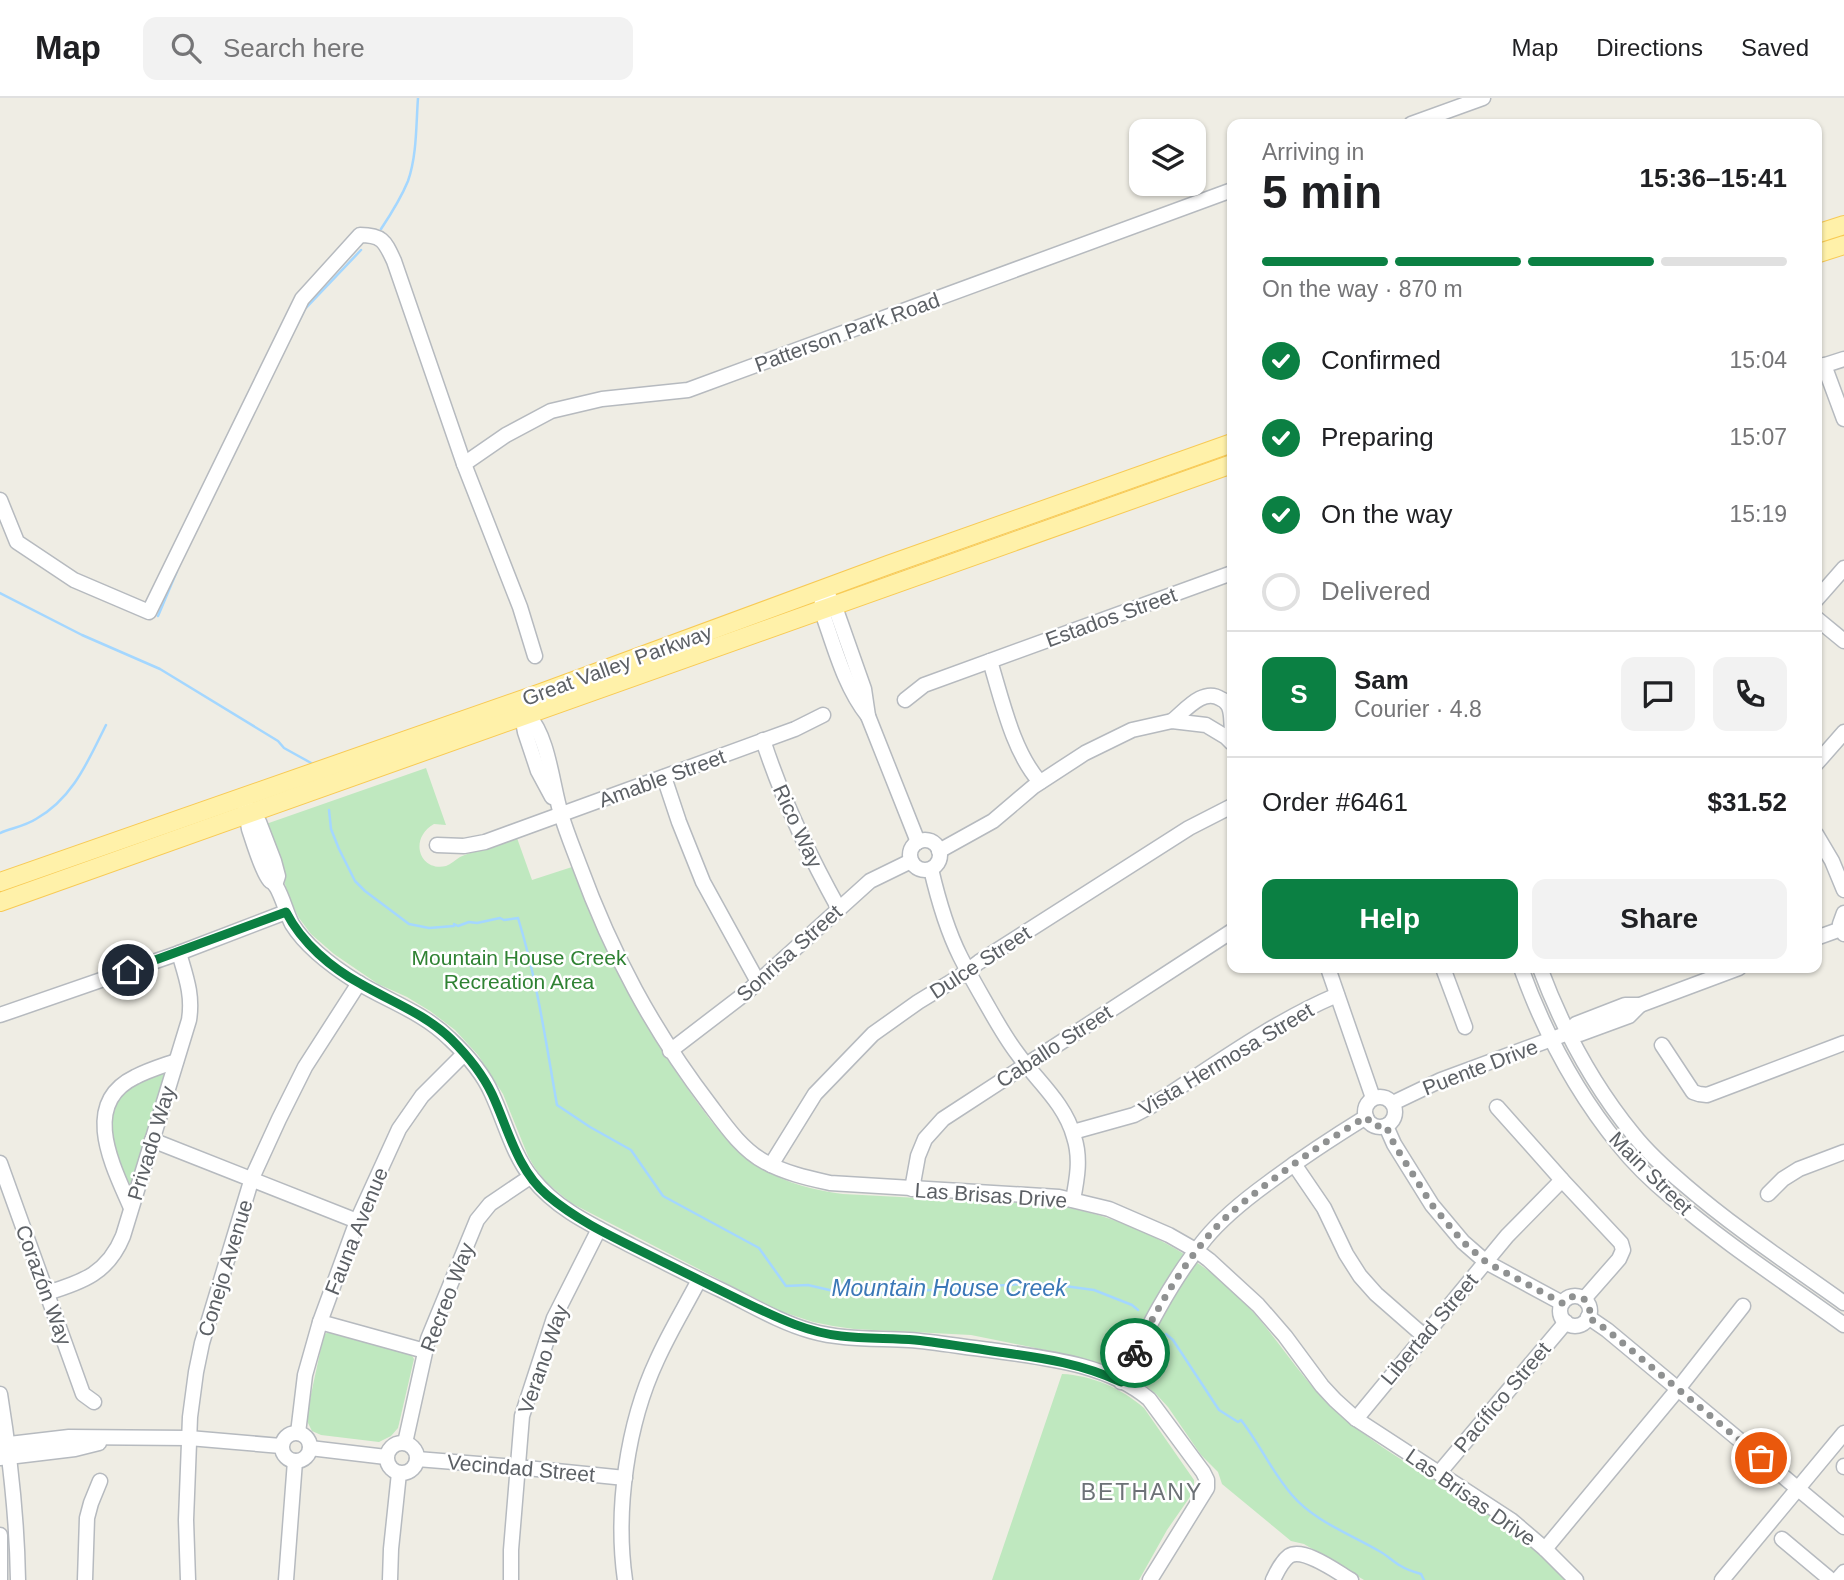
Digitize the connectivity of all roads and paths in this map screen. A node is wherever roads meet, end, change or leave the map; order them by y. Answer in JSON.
{"nodes":[{"id":1,"x":1483,"y":98,"type":"edge"},
{"id":2,"x":1425,"y":119,"type":"edge"},
{"id":3,"x":1227,"y":192,"type":"edge"},
{"id":4,"x":1844,"y":225,"type":"edge"},
{"id":5,"x":1822,"y":232,"type":"edge"},
{"id":6,"x":1844,"y":245,"type":"edge"},
{"id":7,"x":1822,"y":252,"type":"edge"},
{"id":8,"x":1844,"y":359,"type":"edge"},
{"id":9,"x":1822,"y":366,"type":"edge"},
{"id":10,"x":1822,"y":371,"type":"edge"},
{"id":11,"x":1844,"y":419,"type":"edge"},
{"id":12,"x":1227,"y":445,"type":"edge"},
{"id":13,"x":464,"y":464,"type":"junction"},
{"id":14,"x":1227,"y":466,"type":"edge"},
{"id":15,"x":0,"y":500,"type":"edge"},
{"id":16,"x":1844,"y":568,"type":"edge"},
{"id":17,"x":1227,"y":575,"type":"edge"},
{"id":18,"x":823,"y":589,"type":"junction"},
{"id":19,"x":1822,"y":593,"type":"edge"},
{"id":20,"x":827,"y":607,"type":"junction"},
{"id":21,"x":1822,"y":623,"type":"edge"},
{"id":22,"x":1844,"y":642,"type":"edge"},
{"id":23,"x":536,"y":656,"type":"dead end"},
{"id":24,"x":990,"y":661,"type":"junction"},
{"id":25,"x":541,"y":693,"type":"junction"},
{"id":26,"x":905,"y":700,"type":"dead end"},
{"id":27,"x":1227,"y":705,"type":"edge"},
{"id":28,"x":528,"y":715,"type":"junction"},
{"id":29,"x":823,"y":715,"type":"dead end"},
{"id":30,"x":1172,"y":721,"type":"junction"},
{"id":31,"x":1844,"y":732,"type":"edge"},
{"id":32,"x":1227,"y":738,"type":"edge"},
{"id":33,"x":763,"y":740,"type":"junction"},
{"id":34,"x":1822,"y":757,"type":"edge"},
{"id":35,"x":664,"y":778,"type":"junction"},
{"id":36,"x":1040,"y":782,"type":"junction"},
{"id":37,"x":246,"y":805,"type":"junction"},
{"id":38,"x":1227,"y":809,"type":"edge"},
{"id":39,"x":561,"y":814,"type":"junction"},
{"id":40,"x":918,"y":842,"type":"junction"},
{"id":41,"x":1822,"y":844,"type":"edge"},
{"id":42,"x":438,"y":845,"type":"dead end"},
{"id":43,"x":939,"y":851,"type":"junction"},
{"id":44,"x":911,"y":861,"type":"junction"},
{"id":45,"x":931,"y":869,"type":"junction"},
{"id":46,"x":0,"y":882,"type":"edge"},
{"id":47,"x":1844,"y":890,"type":"edge"},
{"id":48,"x":0,"y":902,"type":"edge"},
{"id":49,"x":839,"y":909,"type":"junction"},
{"id":50,"x":286,"y":912,"type":"junction"},
{"id":51,"x":1844,"y":913,"type":"edge"},
{"id":52,"x":1842,"y":931,"type":"edge"},
{"id":53,"x":1227,"y":934,"type":"edge"},
{"id":54,"x":1822,"y":936,"type":"edge"},
{"id":55,"x":179,"y":953,"type":"junction"},
{"id":56,"x":968,"y":970,"type":"junction"},
{"id":57,"x":1330,"y":973,"type":"edge"},
{"id":58,"x":1445,"y":973,"type":"edge"},
{"id":59,"x":1523,"y":973,"type":"edge"},
{"id":60,"x":1542,"y":973,"type":"edge"},
{"id":61,"x":1726,"y":973,"type":"edge"},
{"id":62,"x":758,"y":982,"type":"junction"},
{"id":63,"x":359,"y":983,"type":"junction"},
{"id":64,"x":1338,"y":995,"type":"junction"},
{"id":65,"x":0,"y":1014,"type":"edge"},
{"id":66,"x":1465,"y":1027,"type":"dead end"},
{"id":67,"x":1568,"y":1033,"type":"junction"},
{"id":68,"x":1550,"y":1040,"type":"junction"},
{"id":69,"x":1844,"y":1043,"type":"edge"},
{"id":70,"x":1662,"y":1045,"type":"dead end"},
{"id":71,"x":670,"y":1051,"type":"junction"},
{"id":72,"x":464,"y":1054,"type":"junction"},
{"id":73,"x":176,"y":1061,"type":"junction"},
{"id":74,"x":1025,"y":1064,"type":"junction"},
{"id":75,"x":1373,"y":1098,"type":"junction"},
{"id":76,"x":1393,"y":1103,"type":"junction"},
{"id":77,"x":1497,"y":1107,"type":"dead end"},
{"id":78,"x":1366,"y":1117,"type":"junction"},
{"id":79,"x":1386,"y":1126,"type":"junction"},
{"id":80,"x":1073,"y":1132,"type":"junction"},
{"id":81,"x":152,"y":1140,"type":"junction"},
{"id":82,"x":1844,"y":1153,"type":"edge"},
{"id":83,"x":0,"y":1163,"type":"edge"},
{"id":84,"x":1294,"y":1164,"type":"junction"},
{"id":85,"x":771,"y":1165,"type":"junction"},
{"id":86,"x":530,"y":1177,"type":"junction"},
{"id":87,"x":253,"y":1178,"type":"junction"},
{"id":88,"x":1562,"y":1180,"type":"junction"},
{"id":89,"x":912,"y":1189,"type":"junction"},
{"id":90,"x":1768,"y":1194,"type":"dead end"},
{"id":91,"x":1073,"y":1200,"type":"junction"},
{"id":92,"x":131,"y":1208,"type":"junction"},
{"id":93,"x":357,"y":1221,"type":"junction"},
{"id":94,"x":599,"y":1229,"type":"junction"},
{"id":95,"x":1196,"y":1251,"type":"junction"},
{"id":96,"x":1486,"y":1262,"type":"junction"},
{"id":97,"x":699,"y":1280,"type":"junction"},
{"id":98,"x":47,"y":1293,"type":"junction"},
{"id":99,"x":1584,"y":1299,"type":"junction"},
{"id":100,"x":1562,"y":1303,"type":"junction"},
{"id":101,"x":1844,"y":1303,"type":"edge"},
{"id":102,"x":1743,"y":1306,"type":"dead end"},
{"id":103,"x":1588,"y":1317,"type":"junction"},
{"id":104,"x":320,"y":1322,"type":"junction"},
{"id":105,"x":1566,"y":1322,"type":"junction"},
{"id":106,"x":1844,"y":1325,"type":"edge"},
{"id":107,"x":1424,"y":1336,"type":"junction"},
{"id":108,"x":425,"y":1351,"type":"junction"},
{"id":109,"x":1121,"y":1382,"type":"junction"},
{"id":110,"x":1678,"y":1390,"type":"junction"},
{"id":111,"x":0,"y":1394,"type":"edge"},
{"id":112,"x":94,"y":1402,"type":"dead end"},
{"id":113,"x":1356,"y":1419,"type":"junction"},
{"id":114,"x":298,"y":1433,"type":"junction"},
{"id":115,"x":1844,"y":1433,"type":"edge"},
{"id":116,"x":189,"y":1438,"type":"junction"},
{"id":117,"x":405,"y":1443,"type":"junction"},
{"id":118,"x":281,"y":1446,"type":"junction"},
{"id":119,"x":310,"y":1448,"type":"junction"},
{"id":120,"x":5,"y":1451,"type":"edge"},
{"id":121,"x":386,"y":1457,"type":"junction"},
{"id":122,"x":417,"y":1459,"type":"junction"},
{"id":123,"x":295,"y":1461,"type":"junction"},
{"id":124,"x":517,"y":1467,"type":"junction"},
{"id":125,"x":399,"y":1473,"type":"junction"},
{"id":126,"x":1439,"y":1473,"type":"junction"},
{"id":127,"x":625,"y":1478,"type":"junction"},
{"id":128,"x":100,"y":1481,"type":"dead end"},
{"id":129,"x":1798,"y":1488,"type":"junction"},
{"id":130,"x":1844,"y":1527,"type":"edge"},
{"id":131,"x":0,"y":1535,"type":"edge"},
{"id":132,"x":1782,"y":1539,"type":"dead end"},
{"id":133,"x":1545,"y":1549,"type":"junction"},
{"id":134,"x":1844,"y":1572,"type":"edge"},
{"id":135,"x":0,"y":1580,"type":"edge"},
{"id":136,"x":18,"y":1580,"type":"edge"},
{"id":137,"x":85,"y":1580,"type":"edge"},
{"id":138,"x":188,"y":1580,"type":"edge"},
{"id":139,"x":286,"y":1580,"type":"edge"},
{"id":140,"x":390,"y":1580,"type":"edge"},
{"id":141,"x":511,"y":1580,"type":"edge"},
{"id":142,"x":625,"y":1580,"type":"edge"},
{"id":143,"x":1150,"y":1580,"type":"edge"},
{"id":144,"x":1273,"y":1580,"type":"edge"},
{"id":145,"x":1351,"y":1580,"type":"edge"},
{"id":146,"x":1576,"y":1580,"type":"edge"},
{"id":147,"x":1722,"y":1580,"type":"edge"},
{"id":148,"x":1830,"y":1580,"type":"edge"},
{"id":149,"x":1837,"y":1580,"type":"edge"}],
"edges":[{"from":1,"to":2,"type":"street"},
{"from":3,"to":13,"type":"street","name":"Patterson Park Road"},
{"from":4,"to":5,"type":"main road"},
{"from":6,"to":7,"type":"main road"},
{"from":8,"to":9,"type":"street"},
{"from":10,"to":11,"type":"street"},
{"from":12,"to":18,"type":"main road","name":"Great Valley Parkway"},
{"from":13,"to":15,"type":"street"},
{"from":13,"to":23,"type":"street"},
{"from":14,"to":20,"type":"main road","name":"Great Valley Parkway"},
{"from":16,"to":19,"type":"street"},
{"from":17,"to":24,"type":"street","name":"Estados Street"},
{"from":18,"to":20,"type":"street"},
{"from":18,"to":25,"type":"main road","name":"Great Valley Parkway"},
{"from":20,"to":28,"type":"main road","name":"Great Valley Parkway"},
{"from":20,"to":40,"type":"street"},
{"from":21,"to":22,"type":"street"},
{"from":24,"to":26,"type":"street","name":"Estados Street"},
{"from":24,"to":36,"type":"street"},
{"from":25,"to":28,"type":"main road"},
{"from":25,"to":37,"type":"main road","name":"Great Valley Parkway"},
{"from":27,"to":30,"type":"street"},
{"from":28,"to":37,"type":"main road","name":"Great Valley Parkway"},
{"from":28,"to":39,"type":"street","name":"Las Brisas Drive"},
{"from":29,"to":33,"type":"street","name":"Amable Street"},
{"from":30,"to":32,"type":"street"},
{"from":30,"to":36,"type":"street"},
{"from":31,"to":34,"type":"street"},
{"from":33,"to":35,"type":"street","name":"Amable Street"},
{"from":33,"to":49,"type":"street","name":"Rico Way"},
{"from":35,"to":39,"type":"street","name":"Amable Street"},
{"from":35,"to":62,"type":"street"},
{"from":36,"to":43,"type":"street"},
{"from":37,"to":46,"type":"main road","name":"Great Valley Parkway"},
{"from":37,"to":48,"type":"main road","name":"Great Valley Parkway"},
{"from":37,"to":50,"type":"street"},
{"from":38,"to":56,"type":"street","name":"Dulce Street"},
{"from":39,"to":42,"type":"street","name":"Amable Street"},
{"from":39,"to":71,"type":"street","name":"Las Brisas Drive"},
{"from":40,"to":43,"type":"street"},
{"from":40,"to":44,"type":"street"},
{"from":41,"to":47,"type":"street"},
{"from":43,"to":45,"type":"street"},
{"from":44,"to":45,"type":"street"},
{"from":44,"to":49,"type":"street","name":"Sonrisa Street"},
{"from":45,"to":56,"type":"street"},
{"from":49,"to":62,"type":"street","name":"Sonrisa Street"},
{"from":50,"to":55,"type":"street"},
{"from":50,"to":63,"type":"street"},
{"from":51,"to":52,"type":"street"},
{"from":52,"to":54,"type":"street"},
{"from":53,"to":74,"type":"street","name":"Caballo Street"},
{"from":55,"to":65,"type":"street"},
{"from":55,"to":73,"type":"street","name":"Privado Way"},
{"from":56,"to":74,"type":"street"},
{"from":56,"to":85,"type":"street","name":"Dulce Street"},
{"from":57,"to":64,"type":"street"},
{"from":58,"to":66,"type":"street"},
{"from":59,"to":68,"type":"street","name":"Main Street"},
{"from":60,"to":67,"type":"street","name":"Main Street"},
{"from":61,"to":67,"type":"street","name":"Puente Drive"},
{"from":62,"to":71,"type":"street","name":"Sonrisa Street"},
{"from":63,"to":72,"type":"street"},
{"from":63,"to":87,"type":"street","name":"Conejo Avenue"},
{"from":64,"to":75,"type":"street"},
{"from":64,"to":80,"type":"street","name":"Vista Hermosa Street"},
{"from":67,"to":68,"type":"street","name":"Puente Drive"},
{"from":67,"to":101,"type":"street","name":"Main Street"},
{"from":68,"to":76,"type":"street","name":"Puente Drive"},
{"from":68,"to":106,"type":"street","name":"Main Street"},
{"from":69,"to":70,"type":"street"},
{"from":71,"to":85,"type":"street","name":"Las Brisas Drive"},
{"from":72,"to":86,"type":"street"},
{"from":72,"to":93,"type":"street","name":"Fauna Avenue"},
{"from":73,"to":81,"type":"street","name":"Privado Way"},
{"from":73,"to":92,"type":"street"},
{"from":74,"to":80,"type":"street"},
{"from":74,"to":89,"type":"street","name":"Caballo Street"},
{"from":75,"to":76,"type":"street"},
{"from":75,"to":78,"type":"street"},
{"from":76,"to":79,"type":"street"},
{"from":77,"to":88,"type":"street"},
{"from":78,"to":79,"type":"street"},
{"from":78,"to":84,"type":"street"},
{"from":79,"to":96,"type":"street"},
{"from":80,"to":91,"type":"street"},
{"from":81,"to":87,"type":"street"},
{"from":81,"to":92,"type":"street","name":"Privado Way"},
{"from":82,"to":90,"type":"street"},
{"from":83,"to":98,"type":"street","name":"Corazón Way"},
{"from":84,"to":95,"type":"street"},
{"from":84,"to":107,"type":"street"},
{"from":85,"to":89,"type":"street","name":"Las Brisas Drive"},
{"from":86,"to":94,"type":"street"},
{"from":86,"to":108,"type":"street","name":"Recreo Way"},
{"from":87,"to":93,"type":"street"},
{"from":87,"to":116,"type":"street","name":"Conejo Avenue"},
{"from":88,"to":96,"type":"street","name":"Libertad Street"},
{"from":88,"to":99,"type":"street"},
{"from":89,"to":91,"type":"street","name":"Las Brisas Drive"},
{"from":91,"to":95,"type":"street","name":"Las Brisas Drive"},
{"from":92,"to":98,"type":"street","name":"Privado Way"},
{"from":93,"to":104,"type":"street","name":"Fauna Avenue"},
{"from":94,"to":97,"type":"street"},
{"from":94,"to":124,"type":"street","name":"Verano Way"},
{"from":95,"to":109,"type":"street"},
{"from":95,"to":113,"type":"street","name":"Las Brisas Drive"},
{"from":96,"to":100,"type":"street"},
{"from":96,"to":107,"type":"street","name":"Libertad Street"},
{"from":97,"to":109,"type":"street"},
{"from":97,"to":127,"type":"street"},
{"from":98,"to":112,"type":"street","name":"Corazón Way"},
{"from":99,"to":100,"type":"street"},
{"from":99,"to":103,"type":"street"},
{"from":100,"to":105,"type":"street","name":"Pacífico Street"},
{"from":102,"to":110,"type":"street"},
{"from":103,"to":105,"type":"street","name":"Pacífico Street"},
{"from":103,"to":110,"type":"street"},
{"from":104,"to":108,"type":"street"},
{"from":104,"to":114,"type":"street","name":"Fauna Avenue"},
{"from":105,"to":126,"type":"street","name":"Pacífico Street"},
{"from":107,"to":113,"type":"street","name":"Libertad Street"},
{"from":108,"to":117,"type":"street","name":"Recreo Way"},
{"from":109,"to":143,"type":"street"},
{"from":110,"to":129,"type":"street"},
{"from":110,"to":133,"type":"street"},
{"from":111,"to":120,"type":"street"},
{"from":113,"to":126,"type":"street","name":"Las Brisas Drive"},
{"from":114,"to":118,"type":"street"},
{"from":114,"to":119,"type":"street"},
{"from":115,"to":129,"type":"street"},
{"from":116,"to":118,"type":"street"},
{"from":116,"to":120,"type":"street"},
{"from":116,"to":138,"type":"street","name":"Conejo Avenue"},
{"from":117,"to":121,"type":"street"},
{"from":117,"to":122,"type":"street"},
{"from":118,"to":123,"type":"street"},
{"from":119,"to":121,"type":"street"},
{"from":119,"to":123,"type":"street"},
{"from":120,"to":136,"type":"street"},
{"from":121,"to":125,"type":"street"},
{"from":122,"to":124,"type":"street","name":"Vecindad Street"},
{"from":122,"to":125,"type":"street"},
{"from":123,"to":139,"type":"street"},
{"from":124,"to":127,"type":"street","name":"Vecindad Street"},
{"from":124,"to":141,"type":"street","name":"Verano Way"},
{"from":125,"to":140,"type":"street"},
{"from":126,"to":133,"type":"street","name":"Las Brisas Drive"},
{"from":127,"to":142,"type":"street"},
{"from":128,"to":137,"type":"street"},
{"from":129,"to":130,"type":"street"},
{"from":129,"to":147,"type":"street"},
{"from":131,"to":135,"type":"street"},
{"from":132,"to":148,"type":"street"},
{"from":133,"to":146,"type":"street","name":"Las Brisas Drive"},
{"from":134,"to":149,"type":"street"},
{"from":144,"to":145,"type":"street"}]}
